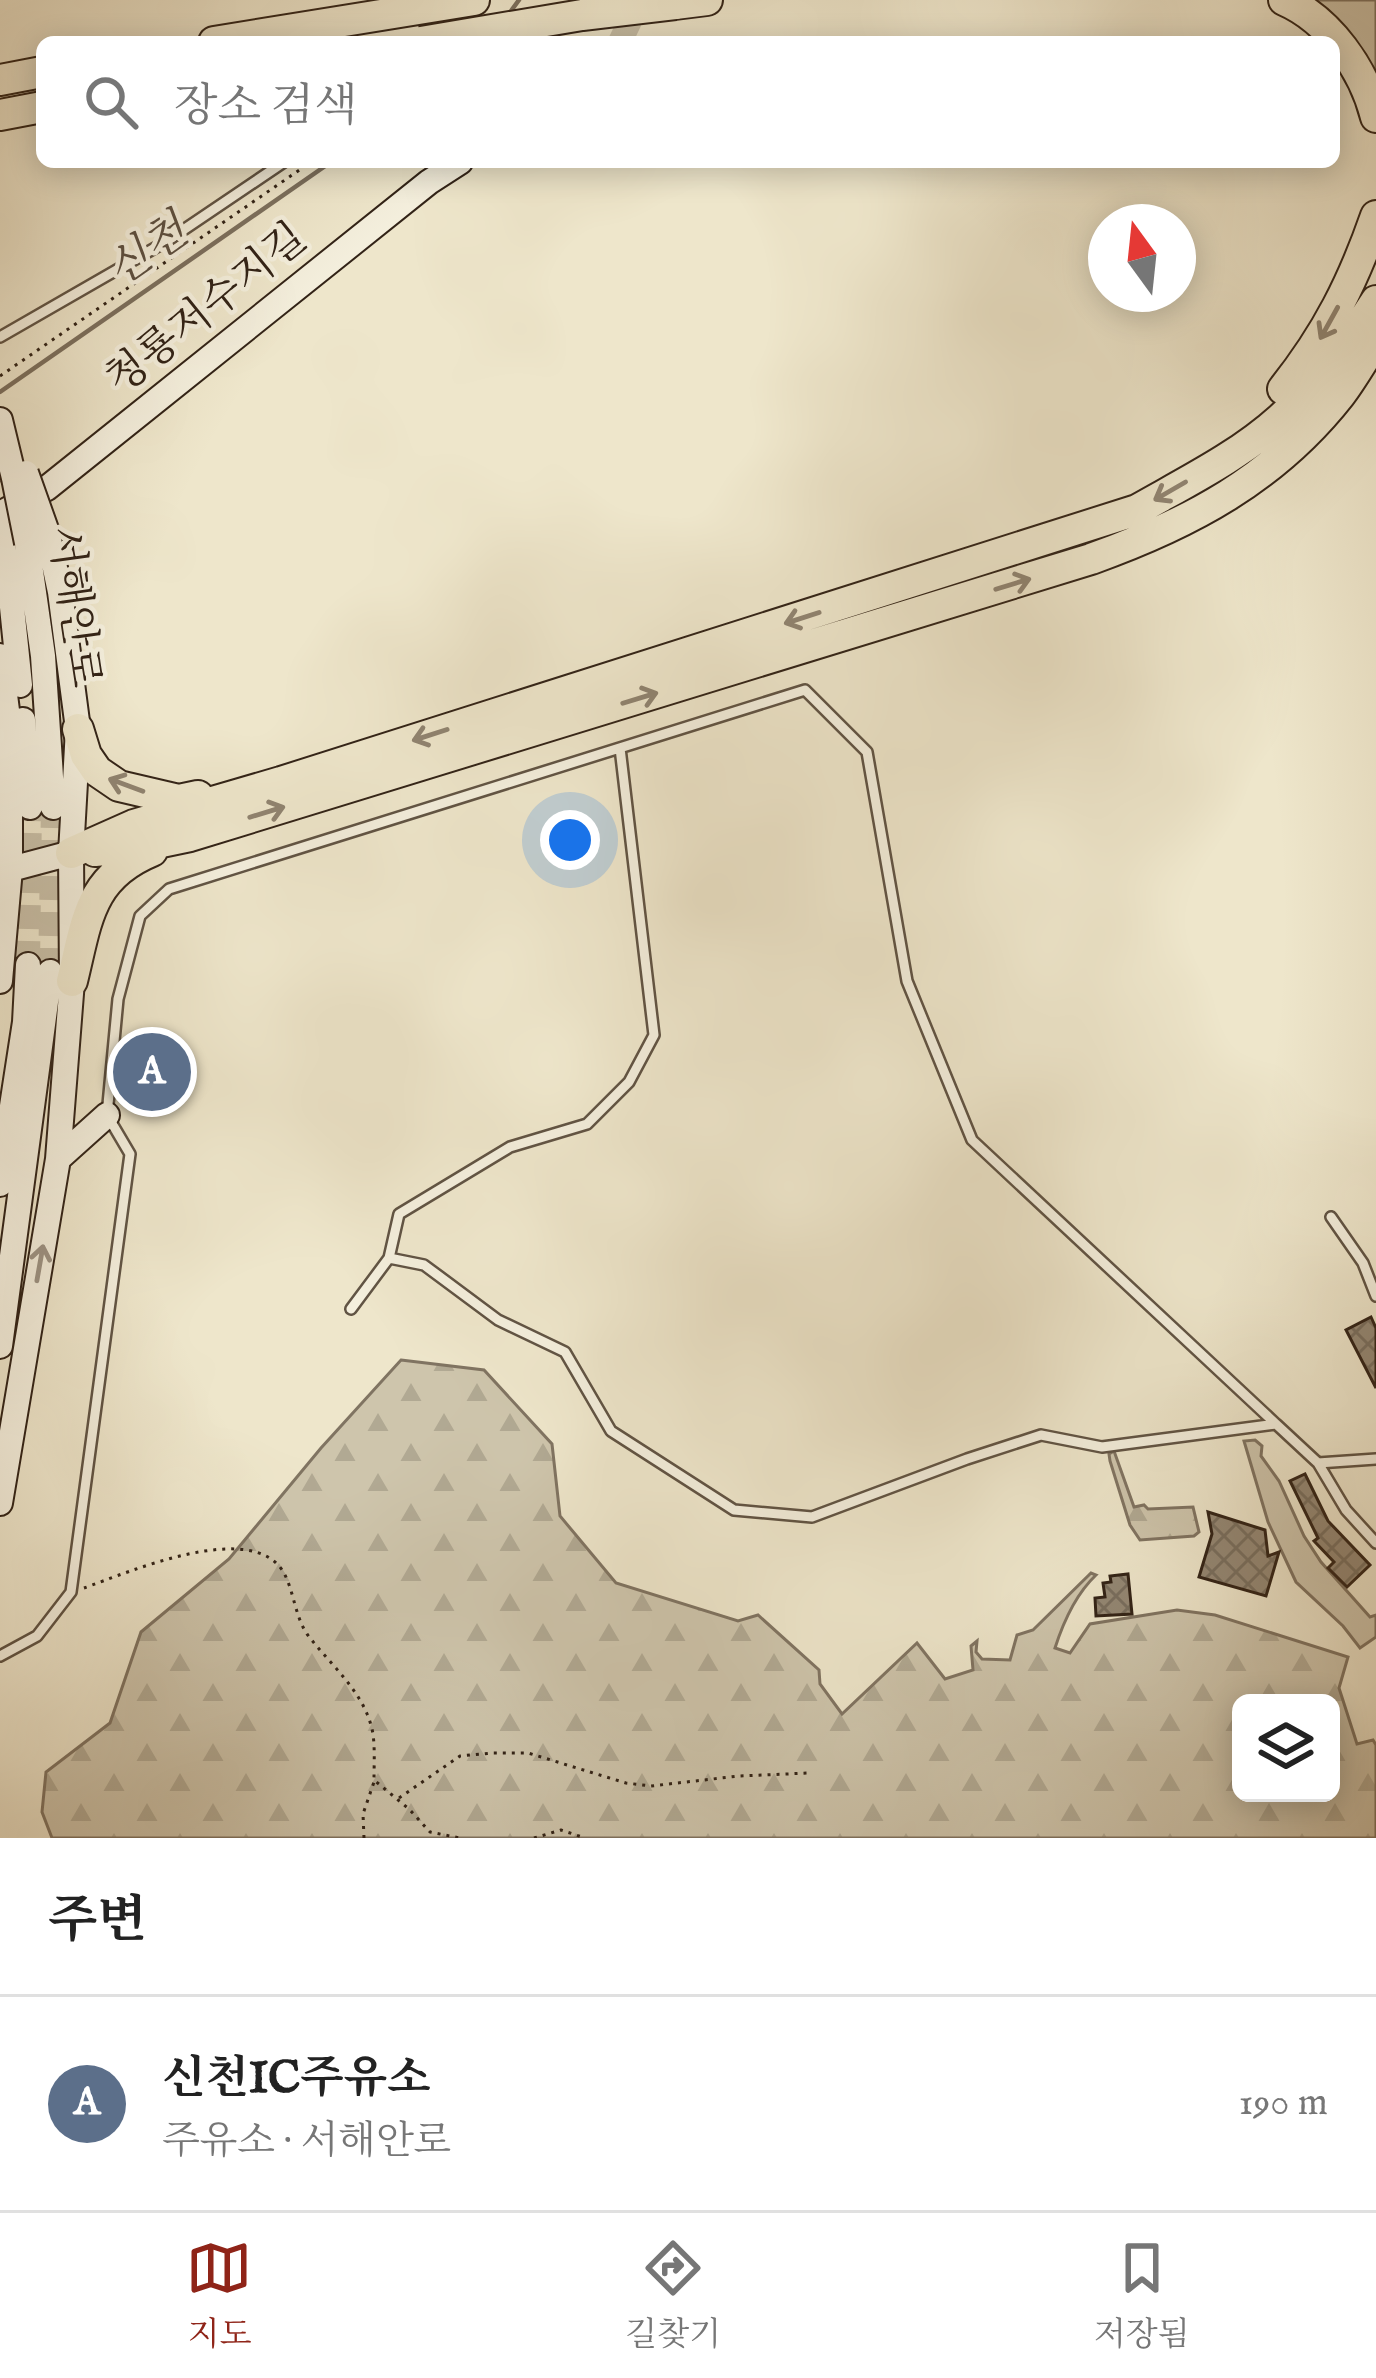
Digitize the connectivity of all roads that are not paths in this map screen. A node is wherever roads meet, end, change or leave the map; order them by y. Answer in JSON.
{"nodes":[{"id":1,"x":707,"y":0,"type":"edge"},
{"id":2,"x":1284,"y":0,"type":"edge"},
{"id":3,"x":470,"y":5,"type":"edge"},
{"id":4,"x":452,"y":28,"type":"dead end"},
{"id":5,"x":250,"y":36,"type":"edge"},
{"id":6,"x":445,"y":36,"type":"edge"},
{"id":7,"x":457,"y":36,"type":"edge"},
{"id":8,"x":1331,"y":36,"type":"edge"},
{"id":9,"x":1340,"y":46,"type":"edge"},
{"id":10,"x":36,"y":73,"type":"edge"},
{"id":11,"x":0,"y":80,"type":"edge"},
{"id":12,"x":36,"y":108,"type":"edge"},
{"id":13,"x":0,"y":115,"type":"edge"},
{"id":14,"x":1376,"y":117,"type":"edge"},
{"id":15,"x":275,"y":168,"type":"edge"},
{"id":16,"x":451,"y":168,"type":"edge"},
{"id":17,"x":1376,"y":216,"type":"edge"},
{"id":18,"x":1376,"y":301,"type":"edge"},
{"id":19,"x":0,"y":338,"type":"edge"},
{"id":20,"x":1376,"y":340,"type":"edge"},
{"id":21,"x":4,"y":434,"type":"edge"},
{"id":22,"x":1230,"y":456,"type":"junction"},
{"id":23,"x":0,"y":514,"type":"edge"},
{"id":24,"x":20,"y":538,"type":"edge"},
{"id":25,"x":0,"y":656,"type":"edge"},
{"id":26,"x":78,"y":729,"type":"junction"},
{"id":27,"x":620,"y":748,"type":"junction"},
{"id":28,"x":281,"y":782,"type":"junction"},
{"id":29,"x":23,"y":805,"type":"edge"},
{"id":30,"x":190,"y":836,"type":"junction"},
{"id":31,"x":71,"y":853,"type":"junction"},
{"id":32,"x":5,"y":871,"type":"edge"},
{"id":33,"x":1,"y":960,"type":"edge"},
{"id":34,"x":50,"y":973,"type":"junction"},
{"id":35,"x":0,"y":981,"type":"edge"},
{"id":36,"x":107,"y":1115,"type":"junction"},
{"id":37,"x":58,"y":1160,"type":"junction"},
{"id":38,"x":0,"y":1184,"type":"edge"},
{"id":39,"x":1331,"y":1217,"type":"dead end"},
{"id":40,"x":389,"y":1258,"type":"junction"},
{"id":41,"x":1376,"y":1296,"type":"edge"},
{"id":42,"x":351,"y":1309,"type":"dead end"},
{"id":43,"x":0,"y":1346,"type":"edge"},
{"id":44,"x":1276,"y":1424,"type":"junction"},
{"id":45,"x":1376,"y":1459,"type":"edge"},
{"id":46,"x":1318,"y":1463,"type":"junction"},
{"id":47,"x":0,"y":1503,"type":"edge"},
{"id":48,"x":1376,"y":1543,"type":"edge"},
{"id":49,"x":0,"y":1656,"type":"edge"}],
"edges":[{"from":1,"to":7,"type":"highway","bridge":true},
{"from":2,"to":8,"type":"highway"},
{"from":3,"to":5,"type":"highway"},
{"from":4,"to":6,"type":"lane"},
{"from":9,"to":14,"type":"highway"},
{"from":10,"to":11,"type":"highway"},
{"from":12,"to":13,"type":"highway"},
{"from":15,"to":19,"type":"lane"},
{"from":16,"to":23,"type":"main road","name":"청룡저수지길"},
{"from":17,"to":22,"type":"highway","one_way":true},
{"from":18,"to":22,"type":"highway"},
{"from":30,"to":20,"type":"highway","one_way":true},
{"from":21,"to":24,"type":"main road","bridge":true},
{"from":22,"to":28,"type":"highway","one_way":true},
{"from":24,"to":26,"type":"main road"},
{"from":24,"to":29,"type":"main road","name":"서해안로"},
{"from":25,"to":29,"type":"main road"},
{"from":28,"to":26,"type":"highway","one_way":true},
{"from":26,"to":31,"type":"main road"},
{"from":27,"to":36,"type":"lane"},
{"from":27,"to":40,"type":"lane"},
{"from":27,"to":44,"type":"lane"},
{"from":28,"to":31,"type":"highway"},
{"from":29,"to":32,"type":"main road"},
{"from":30,"to":31,"type":"highway"},
{"from":30,"to":34,"type":"highway"},
{"from":31,"to":32,"type":"main road"},
{"from":31,"to":34,"type":"main road"},
{"from":32,"to":33,"type":"main road"},
{"from":33,"to":35,"type":"main road"},
{"from":34,"to":37,"type":"main road"},
{"from":34,"to":38,"type":"main road"},
{"from":34,"to":43,"type":"main road"},
{"from":36,"to":37,"type":"main road"},
{"from":36,"to":49,"type":"lane"},
{"from":47,"to":37,"type":"main road","one_way":true},
{"from":39,"to":41,"type":"lane"},
{"from":40,"to":42,"type":"lane"},
{"from":40,"to":44,"type":"lane"},
{"from":44,"to":46,"type":"lane"},
{"from":45,"to":46,"type":"lane"},
{"from":46,"to":48,"type":"lane"}]}
